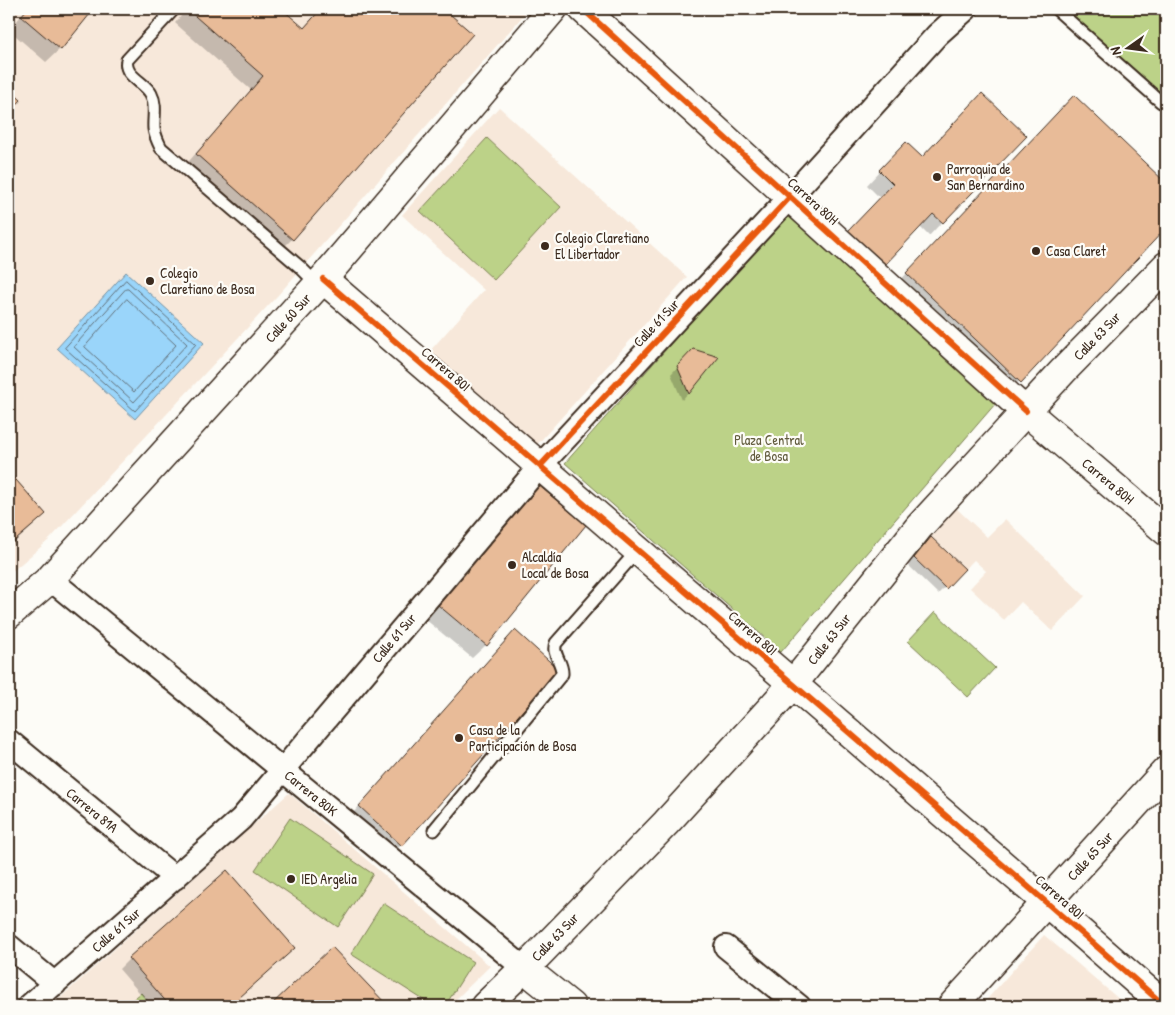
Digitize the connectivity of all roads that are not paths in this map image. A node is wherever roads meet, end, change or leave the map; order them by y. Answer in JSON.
{"nodes":[{"id":1,"x":174,"y":9,"type":"edge"},
{"id":2,"x":553,"y":9,"type":"edge"},
{"id":3,"x":583,"y":9,"type":"edge"},
{"id":4,"x":966,"y":9,"type":"edge"},
{"id":5,"x":1056,"y":9,"type":"edge"},
{"id":6,"x":1161,"y":102,"type":"dead end"},
{"id":7,"x":790,"y":197,"type":"junction"},
{"id":8,"x":1166,"y":266,"type":"edge"},
{"id":9,"x":317,"y":278,"type":"junction"},
{"id":10,"x":1026,"y":411,"type":"junction"},
{"id":11,"x":540,"y":466,"type":"junction"},
{"id":12,"x":1166,"y":531,"type":"edge"},
{"id":13,"x":638,"y":550,"type":"junction"},
{"id":14,"x":50,"y":579,"type":"junction"},
{"id":15,"x":9,"y":614,"type":"edge"},
{"id":16,"x":793,"y":684,"type":"junction"},
{"id":17,"x":9,"y":742,"type":"edge"},
{"id":18,"x":283,"y":770,"type":"junction"},
{"id":19,"x":1166,"y":771,"type":"edge"},
{"id":20,"x":434,"y":830,"type":"dead end"},
{"id":21,"x":175,"y":878,"type":"junction"},
{"id":22,"x":1047,"y":903,"type":"junction"},
{"id":23,"x":9,"y":946,"type":"edge"},
{"id":24,"x":726,"y":947,"type":"dead end"},
{"id":25,"x":525,"y":968,"type":"junction"},
{"id":26,"x":55,"y":984,"type":"junction"},
{"id":27,"x":29,"y":1006,"type":"edge"},
{"id":28,"x":485,"y":1006,"type":"edge"},
{"id":29,"x":571,"y":1006,"type":"edge"},
{"id":30,"x":799,"y":1006,"type":"edge"},
{"id":31,"x":952,"y":1006,"type":"edge"},
{"id":32,"x":1165,"y":1006,"type":"edge"}],
"edges":[{"from":1,"to":9,"type":"lane"},
{"from":2,"to":9,"type":"street","name":"Calle 60 Sur"},
{"from":3,"to":7,"type":"street","name":"Carrera 80H"},
{"from":4,"to":7,"type":"street","name":"Calle 61 Sur"},
{"from":5,"to":6,"type":"lane"},
{"from":7,"to":10,"type":"street","name":"Carrera 80H"},
{"from":7,"to":11,"type":"street","name":"Calle 61 Sur"},
{"from":8,"to":10,"type":"street","name":"Calle 63 Sur"},
{"from":9,"to":11,"type":"street","name":"Carrera 80I"},
{"from":9,"to":14,"type":"street","name":"Calle 60 Sur"},
{"from":10,"to":12,"type":"street","name":"Carrera 80H"},
{"from":10,"to":16,"type":"street","name":"Calle 63 Sur"},
{"from":11,"to":13,"type":"street","name":"Carrera 80I"},
{"from":11,"to":18,"type":"street","name":"Calle 61 Sur"},
{"from":13,"to":16,"type":"street","name":"Carrera 80I"},
{"from":13,"to":20,"type":"lane"},
{"from":14,"to":15,"type":"street","name":"Calle 60 Sur"},
{"from":14,"to":18,"type":"street","name":"Carrera 80K"},
{"from":16,"to":22,"type":"street","name":"Carrera 80I"},
{"from":16,"to":25,"type":"street","name":"Calle 63 Sur"},
{"from":17,"to":21,"type":"street","name":"Carrera 81A"},
{"from":18,"to":21,"type":"street","name":"Calle 61 Sur"},
{"from":18,"to":25,"type":"street","name":"Carrera 80K"},
{"from":19,"to":22,"type":"street","name":"Calle 65 Sur"},
{"from":21,"to":26,"type":"street","name":"Calle 61 Sur"},
{"from":22,"to":31,"type":"street","name":"Calle 65 Sur"},
{"from":22,"to":32,"type":"street","name":"Carrera 80I"},
{"from":23,"to":26,"type":"street"},
{"from":24,"to":30,"type":"street"},
{"from":25,"to":28,"type":"street","name":"Calle 63 Sur"},
{"from":25,"to":29,"type":"street","name":"Carrera 80K"},
{"from":26,"to":27,"type":"street","name":"Calle 61 Sur"}]}
